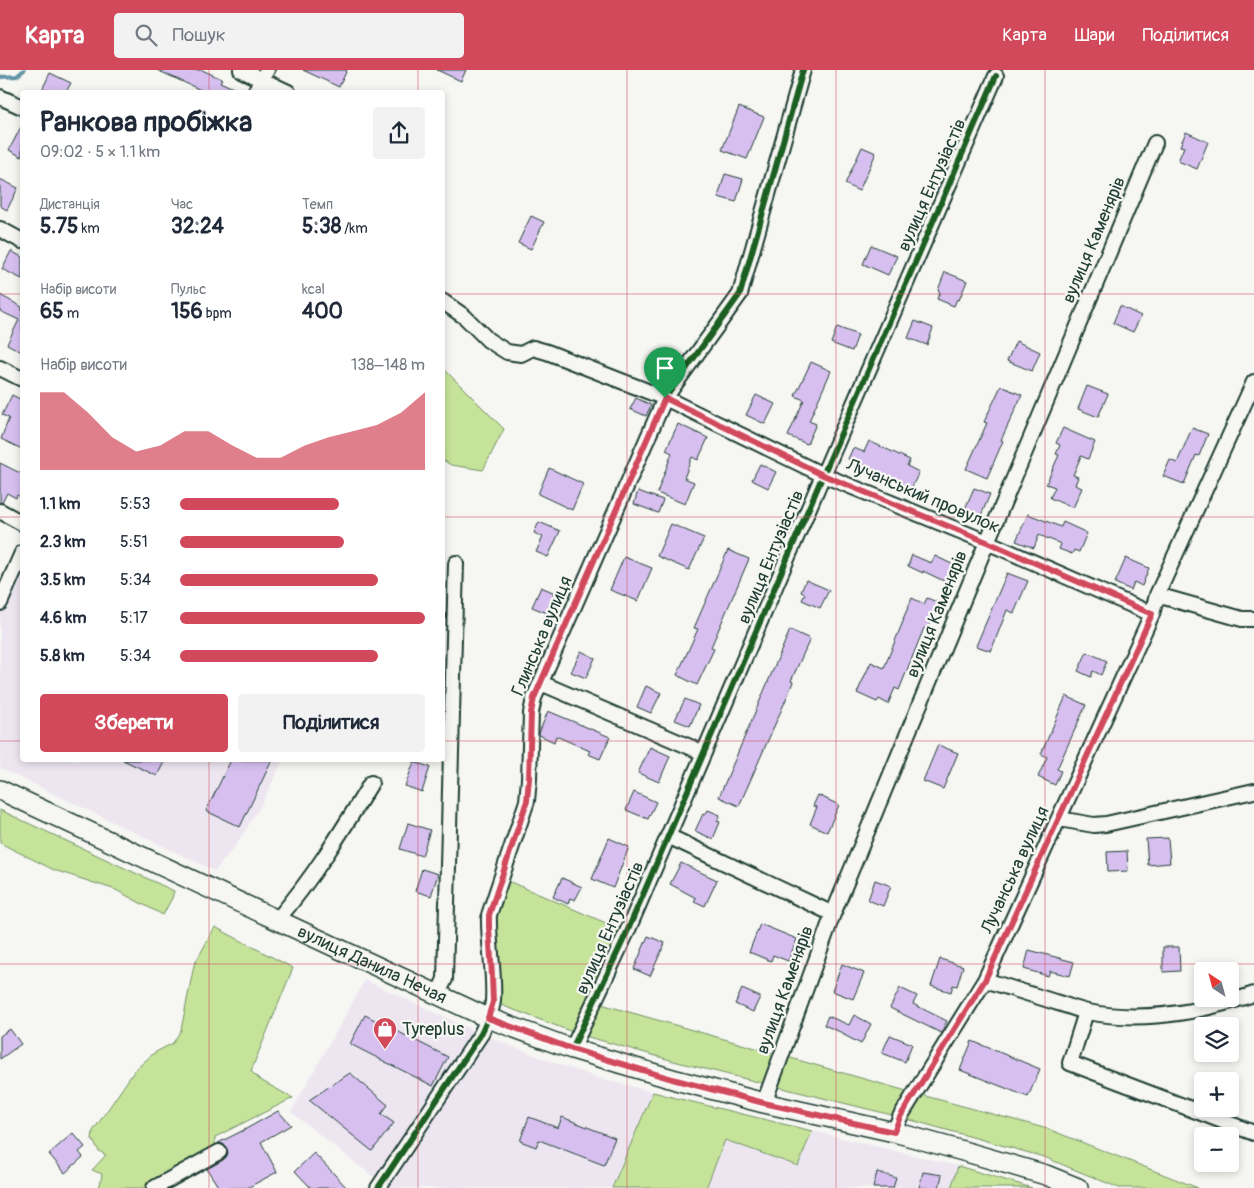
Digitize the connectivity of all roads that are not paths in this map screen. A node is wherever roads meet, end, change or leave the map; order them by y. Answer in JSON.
{"nodes":[{"id":1,"x":242,"y":70,"type":"edge"},
{"id":2,"x":803,"y":70,"type":"edge"},
{"id":3,"x":996,"y":76,"type":"dead end"},
{"id":4,"x":261,"y":81,"type":"edge"},
{"id":5,"x":283,"y":90,"type":"edge"},
{"id":6,"x":0,"y":97,"type":"edge"},
{"id":7,"x":20,"y":106,"type":"edge"},
{"id":8,"x":1155,"y":143,"type":"dead end"},
{"id":9,"x":0,"y":229,"type":"edge"},
{"id":10,"x":20,"y":239,"type":"edge"},
{"id":11,"x":445,"y":303,"type":"edge"},
{"id":12,"x":0,"y":368,"type":"edge"},
{"id":13,"x":20,"y":378,"type":"edge"},
{"id":14,"x":1254,"y":382,"type":"edge"},
{"id":15,"x":665,"y":398,"type":"junction"},
{"id":16,"x":823,"y":475,"type":"junction"},
{"id":17,"x":0,"y":511,"type":"edge"},
{"id":18,"x":20,"y":522,"type":"edge"},
{"id":19,"x":987,"y":542,"type":"junction"},
{"id":20,"x":20,"y":557,"type":"edge"},
{"id":21,"x":456,"y":563,"type":"dead end"},
{"id":22,"x":1157,"y":595,"type":"junction"},
{"id":23,"x":0,"y":602,"type":"edge"},
{"id":24,"x":1152,"y":614,"type":"junction"},
{"id":25,"x":1254,"y":619,"type":"edge"},
{"id":26,"x":540,"y":683,"type":"junction"},
{"id":27,"x":704,"y":754,"type":"junction"},
{"id":28,"x":371,"y":783,"type":"dead end"},
{"id":29,"x":0,"y":790,"type":"edge"},
{"id":30,"x":1254,"y":791,"type":"edge"},
{"id":31,"x":1059,"y":819,"type":"junction"},
{"id":32,"x":668,"y":836,"type":"junction"},
{"id":33,"x":832,"y":914,"type":"junction"},
{"id":34,"x":277,"y":920,"type":"junction"},
{"id":35,"x":985,"y":980,"type":"junction"},
{"id":36,"x":438,"y":994,"type":"junction"},
{"id":37,"x":1254,"y":994,"type":"edge"},
{"id":38,"x":1086,"y":1012,"type":"junction"},
{"id":39,"x":488,"y":1018,"type":"junction"},
{"id":40,"x":572,"y":1049,"type":"junction"},
{"id":41,"x":764,"y":1103,"type":"junction"},
{"id":42,"x":894,"y":1132,"type":"junction"},
{"id":43,"x":1254,"y":1133,"type":"edge"},
{"id":44,"x":219,"y":1152,"type":"dead end"},
{"id":45,"x":154,"y":1188,"type":"edge"},
{"id":46,"x":378,"y":1188,"type":"edge"},
{"id":47,"x":1078,"y":1188,"type":"edge"}],
"edges":[{"from":1,"to":4,"type":"street"},
{"from":2,"to":15,"type":"street","name":"Глинська вулиця"},
{"from":3,"to":16,"type":"street","name":"вулиця Ентузіастів"},
{"from":4,"to":5,"type":"street"},
{"from":6,"to":7,"type":"street"},
{"from":8,"to":19,"type":"street","name":"вулиця Каменярів"},
{"from":9,"to":10,"type":"street"},
{"from":11,"to":15,"type":"street","name":"Лучанський провулок"},
{"from":12,"to":13,"type":"street"},
{"from":14,"to":22,"type":"street","name":"Лучанська вулиця"},
{"from":15,"to":16,"type":"street","name":"Лучанський провулок"},
{"from":15,"to":26,"type":"street","name":"Глинська вулиця"},
{"from":16,"to":19,"type":"street","name":"Лучанський провулок"},
{"from":16,"to":27,"type":"street","name":"вулиця Ентузіастів"},
{"from":17,"to":18,"type":"street"},
{"from":19,"to":24,"type":"street","name":"Лучанський провулок"},
{"from":19,"to":33,"type":"street","name":"вулиця Каменярів"},
{"from":20,"to":23,"type":"street"},
{"from":21,"to":36,"type":"street"},
{"from":22,"to":24,"type":"street","name":"Лучанська вулиця"},
{"from":22,"to":25,"type":"street"},
{"from":24,"to":31,"type":"street","name":"Лучанська вулиця"},
{"from":26,"to":27,"type":"street"},
{"from":26,"to":39,"type":"street","name":"Глинська вулиця"},
{"from":27,"to":32,"type":"street","name":"вулиця Ентузіастів"},
{"from":28,"to":34,"type":"street"},
{"from":29,"to":34,"type":"main road","name":"вулиця Данила Нечая"},
{"from":30,"to":31,"type":"street"},
{"from":31,"to":35,"type":"street","name":"Лучанська вулиця"},
{"from":32,"to":33,"type":"street"},
{"from":32,"to":40,"type":"street","name":"вулиця Ентузіастів"},
{"from":33,"to":41,"type":"street","name":"вулиця Каменярів"},
{"from":34,"to":36,"type":"main road","name":"вулиця Данила Нечая"},
{"from":35,"to":38,"type":"street"},
{"from":35,"to":42,"type":"street","name":"Лучанська вулиця"},
{"from":36,"to":39,"type":"main road","name":"вулиця Данила Нечая"},
{"from":37,"to":38,"type":"street"},
{"from":38,"to":43,"type":"street"},
{"from":39,"to":40,"type":"main road","name":"вулиця Данила Нечая"},
{"from":39,"to":46,"type":"street","name":"Глинська вулиця"},
{"from":40,"to":41,"type":"main road","name":"вулиця Данила Нечая"},
{"from":41,"to":42,"type":"main road","name":"вулиця Данила Нечая"},
{"from":42,"to":47,"type":"main road","name":"вулиця Данила Нечая"},
{"from":44,"to":45,"type":"street"}]}
